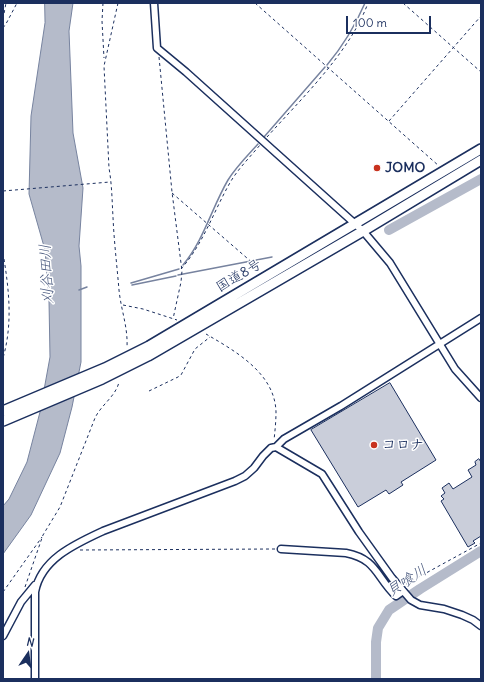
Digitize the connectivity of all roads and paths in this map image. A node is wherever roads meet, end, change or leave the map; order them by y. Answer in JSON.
{"nodes":[{"id":1,"x":6,"y":3,"type":"edge"},
{"id":2,"x":17,"y":3,"type":"edge"},
{"id":3,"x":104,"y":3,"type":"edge"},
{"id":4,"x":118,"y":3,"type":"edge"},
{"id":5,"x":154,"y":3,"type":"edge"},
{"id":6,"x":255,"y":3,"type":"edge"},
{"id":7,"x":368,"y":3,"type":"edge"},
{"id":8,"x":403,"y":3,"type":"edge"},
{"id":9,"x":481,"y":16,"type":"edge"},
{"id":10,"x":3,"y":19,"type":"edge"},
{"id":11,"x":3,"y":28,"type":"edge"},
{"id":12,"x":157,"y":48,"type":"junction"},
{"id":13,"x":453,"y":48,"type":"junction"},
{"id":14,"x":104,"y":60,"type":"junction"},
{"id":15,"x":328,"y":68,"type":"junction"},
{"id":16,"x":481,"y":72,"type":"edge"},
{"id":17,"x":389,"y":122,"type":"junction"},
{"id":18,"x":263,"y":141,"type":"junction"},
{"id":19,"x":481,"y":149,"type":"edge"},
{"id":20,"x":481,"y":160,"type":"edge"},
{"id":21,"x":444,"y":171,"type":"junction"},
{"id":22,"x":111,"y":182,"type":"junction"},
{"id":23,"x":3,"y":191,"type":"edge"},
{"id":24,"x":172,"y":192,"type":"junction"},
{"id":25,"x":355,"y":223,"type":"junction"},
{"id":26,"x":210,"y":225,"type":"junction"},
{"id":27,"x":363,"y":231,"type":"junction"},
{"id":28,"x":3,"y":253,"type":"edge"},
{"id":29,"x":247,"y":269,"type":"dead end"},
{"id":30,"x":181,"y":270,"type":"junction"},
{"id":31,"x":122,"y":305,"type":"junction"},
{"id":32,"x":173,"y":318,"type":"junction"},
{"id":33,"x":481,"y":318,"type":"edge"},
{"id":34,"x":177,"y":320,"type":"dead end"},
{"id":35,"x":206,"y":334,"type":"dead end"},
{"id":36,"x":210,"y":336,"type":"junction"},
{"id":37,"x":440,"y":344,"type":"junction"},
{"id":38,"x":127,"y":347,"type":"dead end"},
{"id":39,"x":3,"y":358,"type":"edge"},
{"id":40,"x":119,"y":382,"type":"dead end"},
{"id":41,"x":149,"y":391,"type":"dead end"},
{"id":42,"x":481,"y":398,"type":"edge"},
{"id":43,"x":3,"y":412,"type":"edge"},
{"id":44,"x":3,"y":421,"type":"edge"},
{"id":45,"x":276,"y":447,"type":"junction"},
{"id":46,"x":43,"y":535,"type":"junction"},
{"id":47,"x":481,"y":543,"type":"edge"},
{"id":48,"x":73,"y":546,"type":"junction"},
{"id":49,"x":281,"y":549,"type":"joint"},
{"id":50,"x":36,"y":584,"type":"junction"},
{"id":51,"x":402,"y":590,"type":"junction"},
{"id":52,"x":3,"y":592,"type":"edge"},
{"id":53,"x":21,"y":602,"type":"junction"},
{"id":54,"x":481,"y":626,"type":"edge"},
{"id":55,"x":3,"y":636,"type":"edge"},
{"id":56,"x":35,"y":679,"type":"edge"}],
"edges":[{"from":1,"to":10,"type":"path"},
{"from":2,"to":11,"type":"path"},
{"from":3,"to":14,"type":"path"},
{"from":4,"to":14,"type":"path"},
{"from":5,"to":12,"type":"street"},
{"from":6,"to":15,"type":"path"},
{"from":7,"to":15,"type":"path"},
{"from":8,"to":13,"type":"path"},
{"from":9,"to":13,"type":"path"},
{"from":12,"to":18,"type":"street"},
{"from":12,"to":24,"type":"path"},
{"from":13,"to":16,"type":"path"},
{"from":13,"to":17,"type":"path"},
{"from":14,"to":22,"type":"path"},
{"from":15,"to":17,"type":"path"},
{"from":15,"to":18,"type":"path"},
{"from":17,"to":21,"type":"path"},
{"from":18,"to":25,"type":"street"},
{"from":18,"to":26,"type":"path"},
{"from":19,"to":21,"type":"highway","name":"国道8号"},
{"from":20,"to":27,"type":"highway","name":"国道8号"},
{"from":21,"to":25,"type":"highway","name":"国道8号"},
{"from":22,"to":23,"type":"path"},
{"from":22,"to":31,"type":"path"},
{"from":24,"to":26,"type":"path"},
{"from":24,"to":30,"type":"path"},
{"from":25,"to":27,"type":"street"},
{"from":25,"to":43,"type":"highway","name":"国道8号"},
{"from":26,"to":29,"type":"path"},
{"from":26,"to":30,"type":"path"},
{"from":27,"to":37,"type":"street"},
{"from":27,"to":44,"type":"highway","name":"国道8号"},
{"from":28,"to":39,"type":"path"},
{"from":30,"to":32,"type":"path"},
{"from":31,"to":32,"type":"path"},
{"from":31,"to":38,"type":"path"},
{"from":32,"to":34,"type":"path"},
{"from":33,"to":37,"type":"street"},
{"from":35,"to":36,"type":"path"},
{"from":36,"to":41,"type":"path"},
{"from":36,"to":45,"type":"path"},
{"from":37,"to":42,"type":"street"},
{"from":37,"to":45,"type":"street"},
{"from":40,"to":46,"type":"path"},
{"from":45,"to":48,"type":"street"},
{"from":45,"to":51,"type":"street"},
{"from":46,"to":52,"type":"path"},
{"from":46,"to":53,"type":"path"},
{"from":47,"to":51,"type":"path"},
{"from":48,"to":49,"type":"path"},
{"from":48,"to":50,"type":"street"},
{"from":49,"to":51,"type":"street"},
{"from":50,"to":53,"type":"street"},
{"from":50,"to":56,"type":"street"},
{"from":51,"to":54,"type":"street"},
{"from":53,"to":55,"type":"street"}]}
